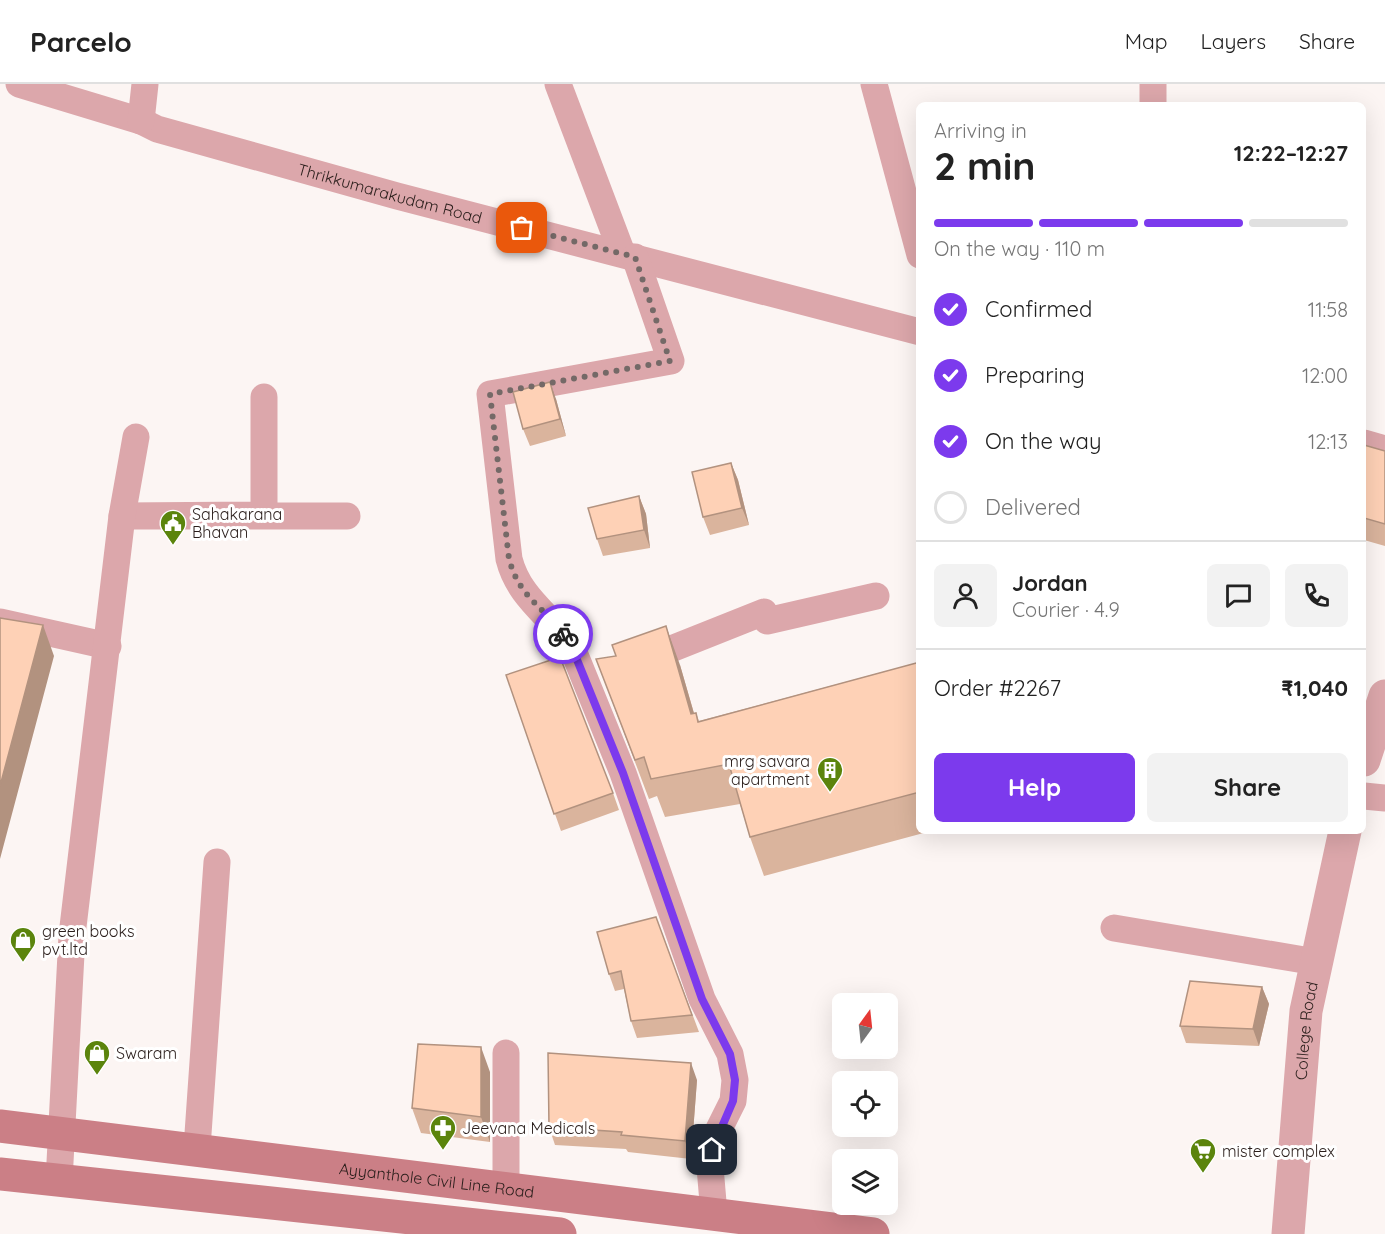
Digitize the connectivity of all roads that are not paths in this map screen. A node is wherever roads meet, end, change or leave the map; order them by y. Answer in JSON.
{"nodes":[{"id":1,"x":19,"y":84,"type":"edge"},
{"id":2,"x":146,"y":84,"type":"edge"},
{"id":3,"x":558,"y":84,"type":"edge"},
{"id":4,"x":874,"y":84,"type":"edge"},
{"id":5,"x":1153,"y":84,"type":"edge"},
{"id":6,"x":1153,"y":102,"type":"edge"},
{"id":7,"x":141,"y":121,"type":"junction"},
{"id":8,"x":916,"y":240,"type":"edge"},
{"id":9,"x":629,"y":255,"type":"junction"},
{"id":10,"x":916,"y":331,"type":"edge"},
{"id":11,"x":264,"y":397,"type":"dead end"},
{"id":12,"x":136,"y":436,"type":"dead end"},
{"id":13,"x":1366,"y":444,"type":"edge"},
{"id":14,"x":1385,"y":449,"type":"edge"},
{"id":15,"x":128,"y":516,"type":"junction"},
{"id":16,"x":347,"y":516,"type":"dead end"},
{"id":17,"x":876,"y":596,"type":"dead end"},
{"id":18,"x":0,"y":622,"type":"edge"},
{"id":19,"x":108,"y":646,"type":"junction"},
{"id":20,"x":605,"y":675,"type":"junction"},
{"id":21,"x":1385,"y":696,"type":"edge"},
{"id":22,"x":1366,"y":754,"type":"edge"},
{"id":23,"x":1366,"y":796,"type":"edge"},
{"id":24,"x":1385,"y":798,"type":"edge"},
{"id":25,"x":1344,"y":834,"type":"edge"},
{"id":26,"x":217,"y":862,"type":"dead end"},
{"id":27,"x":1114,"y":928,"type":"dead end"},
{"id":28,"x":1316,"y":962,"type":"junction"},
{"id":29,"x":506,"y":1053,"type":"dead end"},
{"id":30,"x":0,"y":1126,"type":"edge"},
{"id":31,"x":60,"y":1131,"type":"junction"},
{"id":32,"x":196,"y":1148,"type":"junction"},
{"id":33,"x":0,"y":1174,"type":"edge"},
{"id":34,"x":59,"y":1181,"type":"junction"},
{"id":35,"x":519,"y":1189,"type":"junction"},
{"id":36,"x":714,"y":1214,"type":"junction"},
{"id":37,"x":525,"y":1230,"type":"junction"},
{"id":38,"x":560,"y":1234,"type":"edge"},
{"id":39,"x":873,"y":1234,"type":"edge"},
{"id":40,"x":1288,"y":1234,"type":"edge"}],
"edges":[{"from":1,"to":7,"type":"street","name":"Thrikkumarakudam Road"},
{"from":2,"to":7,"type":"street"},
{"from":3,"to":9,"type":"street"},
{"from":4,"to":8,"type":"street"},
{"from":5,"to":6,"type":"street"},
{"from":7,"to":9,"type":"street","name":"Thrikkumarakudam Road"},
{"from":9,"to":10,"type":"street","name":"Thrikkumarakudam Road"},
{"from":9,"to":20,"type":"street"},
{"from":11,"to":15,"type":"street"},
{"from":12,"to":15,"type":"street"},
{"from":13,"to":14,"type":"street"},
{"from":15,"to":16,"type":"street"},
{"from":15,"to":19,"type":"street"},
{"from":17,"to":20,"type":"street"},
{"from":18,"to":19,"type":"street"},
{"from":19,"to":31,"type":"street"},
{"from":20,"to":36,"type":"street"},
{"from":21,"to":22,"type":"street"},
{"from":23,"to":24,"type":"street"},
{"from":25,"to":28,"type":"street","name":"College Road"},
{"from":26,"to":32,"type":"street"},
{"from":27,"to":28,"type":"street"},
{"from":28,"to":40,"type":"street","name":"College Road"},
{"from":29,"to":35,"type":"street"},
{"from":30,"to":31,"type":"main road","name":"Ayyanthole Civil Line Road"},
{"from":31,"to":32,"type":"main road","name":"Ayyanthole Civil Line Road"},
{"from":31,"to":34,"type":"street"},
{"from":32,"to":35,"type":"main road","name":"Ayyanthole Civil Line Road"},
{"from":33,"to":34,"type":"main road"},
{"from":34,"to":37,"type":"main road"},
{"from":35,"to":36,"type":"main road","name":"Ayyanthole Civil Line Road"},
{"from":35,"to":37,"type":"main road"},
{"from":36,"to":39,"type":"main road","name":"Ayyanthole Civil Line Road"},
{"from":37,"to":38,"type":"main road"}]}
